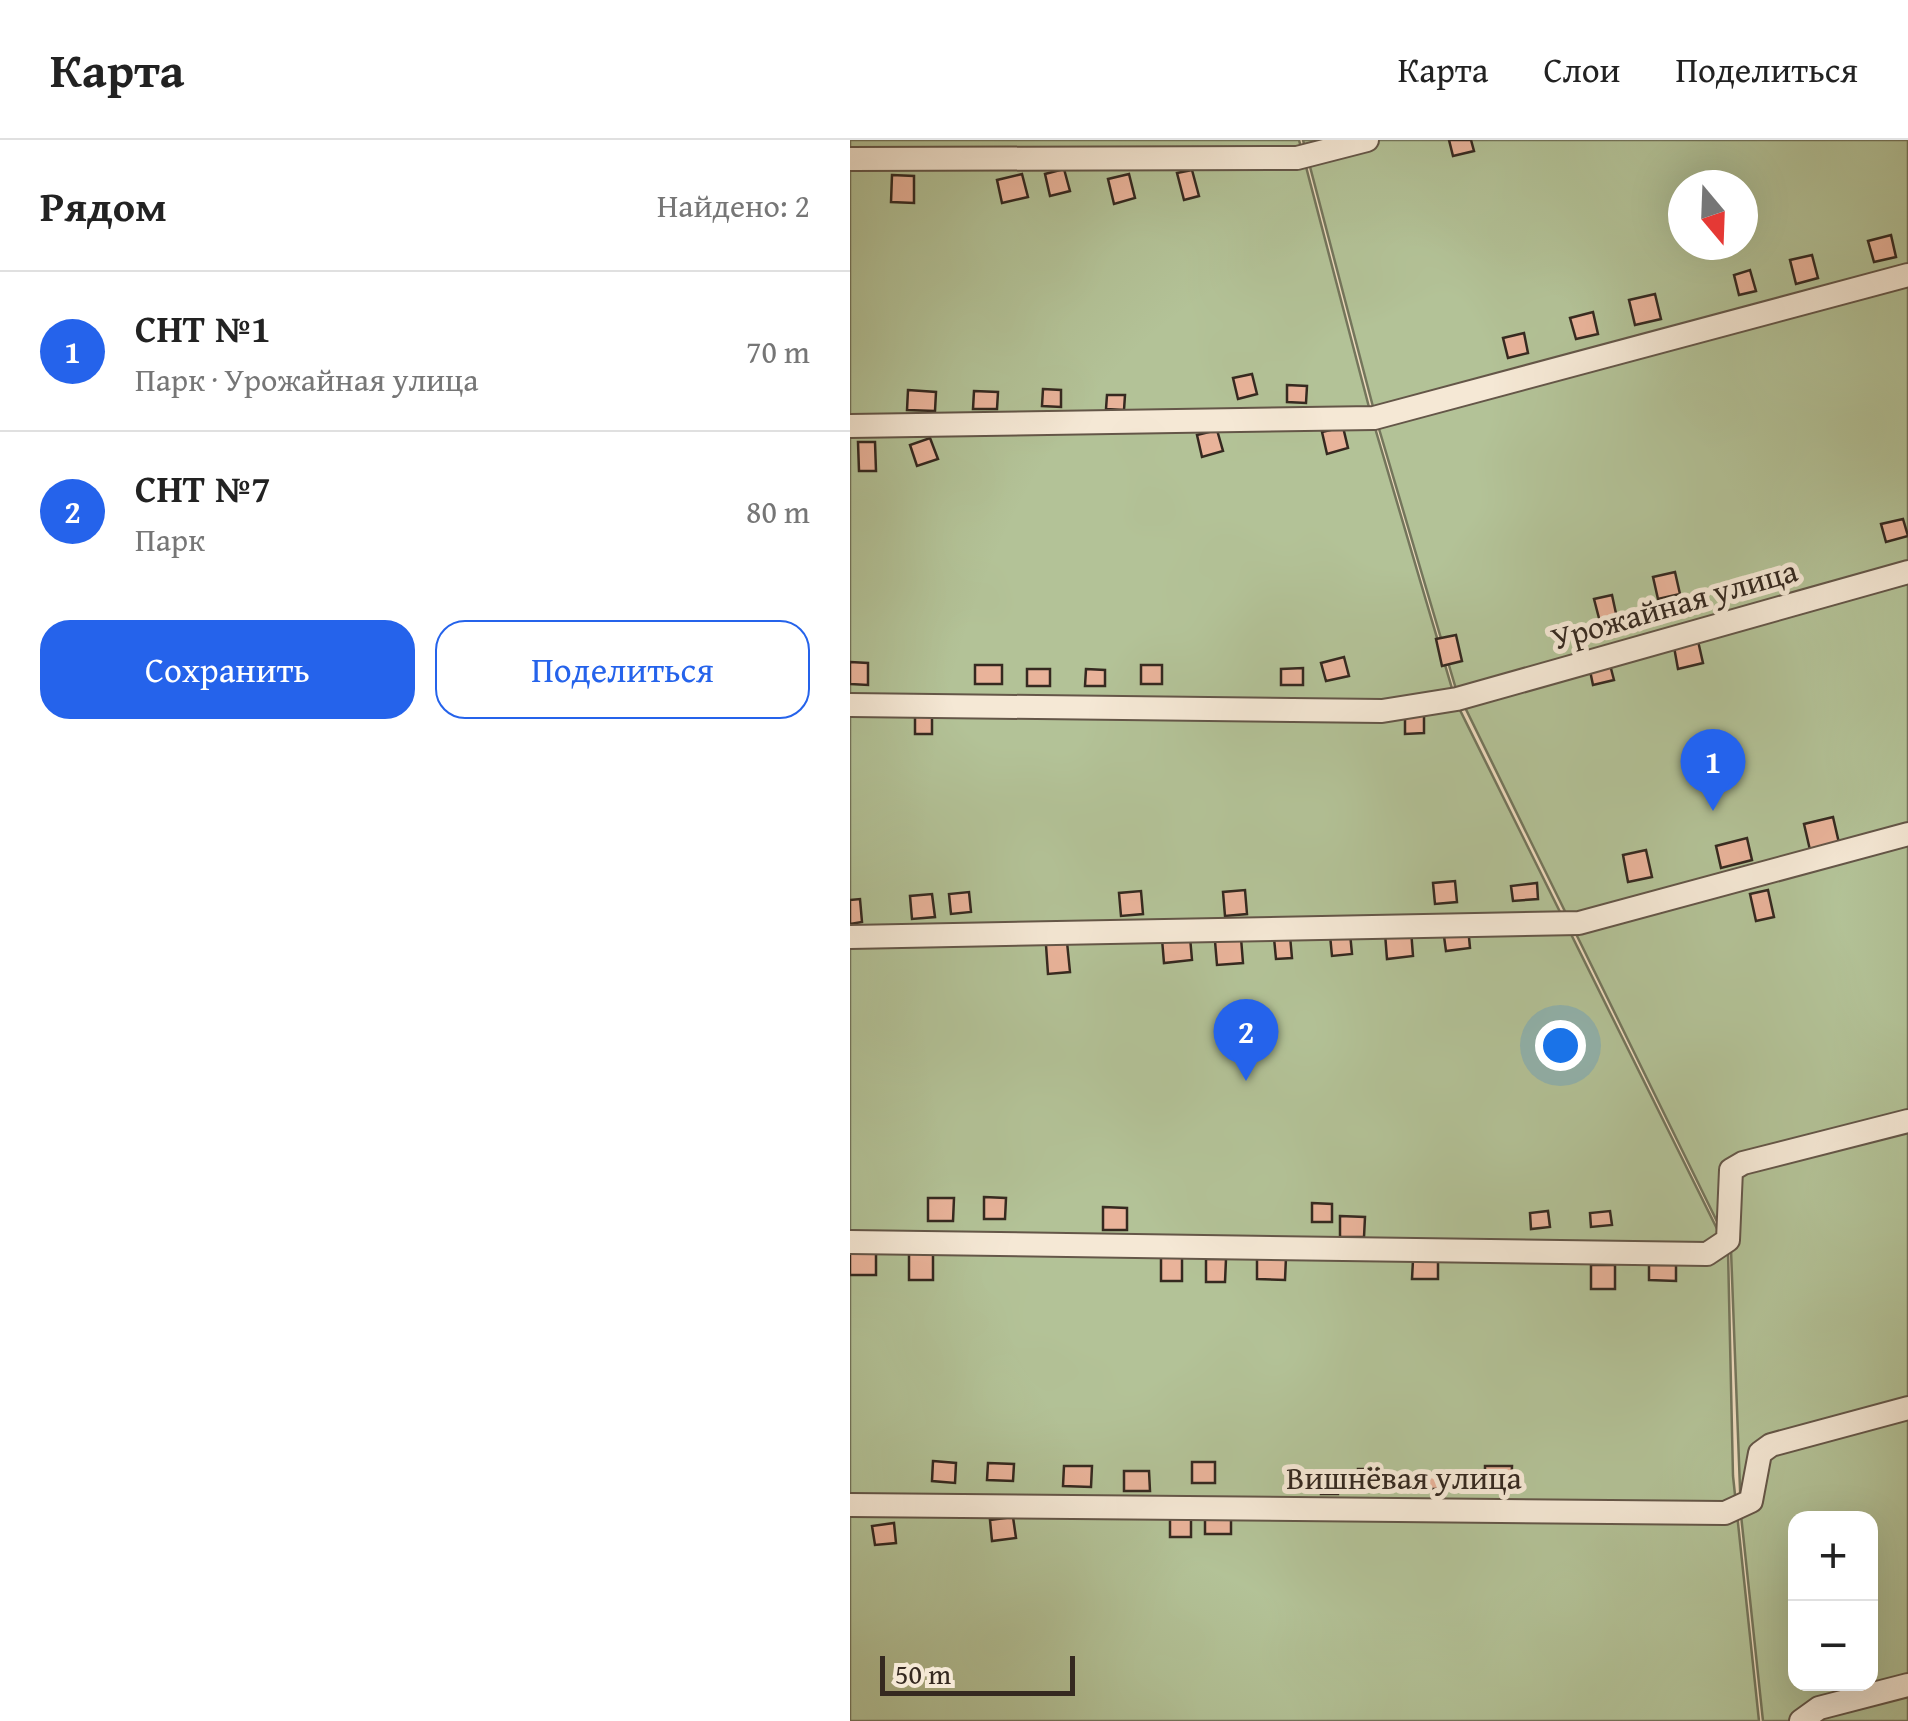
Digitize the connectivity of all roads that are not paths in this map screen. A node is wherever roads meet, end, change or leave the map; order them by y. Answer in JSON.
{"nodes":[{"id":1,"x":1366,"y":140,"type":"edge"},
{"id":2,"x":850,"y":159,"type":"edge"},
{"id":3,"x":1908,"y":275,"type":"edge"},
{"id":4,"x":850,"y":426,"type":"edge"},
{"id":5,"x":1908,"y":572,"type":"edge"},
{"id":6,"x":850,"y":705,"type":"edge"},
{"id":7,"x":1908,"y":834,"type":"edge"},
{"id":8,"x":850,"y":937,"type":"edge"},
{"id":9,"x":1908,"y":1120,"type":"edge"},
{"id":10,"x":850,"y":1242,"type":"edge"},
{"id":11,"x":1908,"y":1408,"type":"edge"},
{"id":12,"x":850,"y":1506,"type":"edge"},
{"id":13,"x":1908,"y":1685,"type":"edge"},
{"id":14,"x":1801,"y":1721,"type":"edge"}],
"edges":[{"from":1,"to":2,"type":"street"},
{"from":3,"to":4,"type":"street"},
{"from":5,"to":6,"type":"street","name":"Урожайная улица"},
{"from":7,"to":8,"type":"street"},
{"from":9,"to":10,"type":"street"},
{"from":11,"to":12,"type":"street","name":"Вишнёвая улица"},
{"from":13,"to":14,"type":"street"}]}
